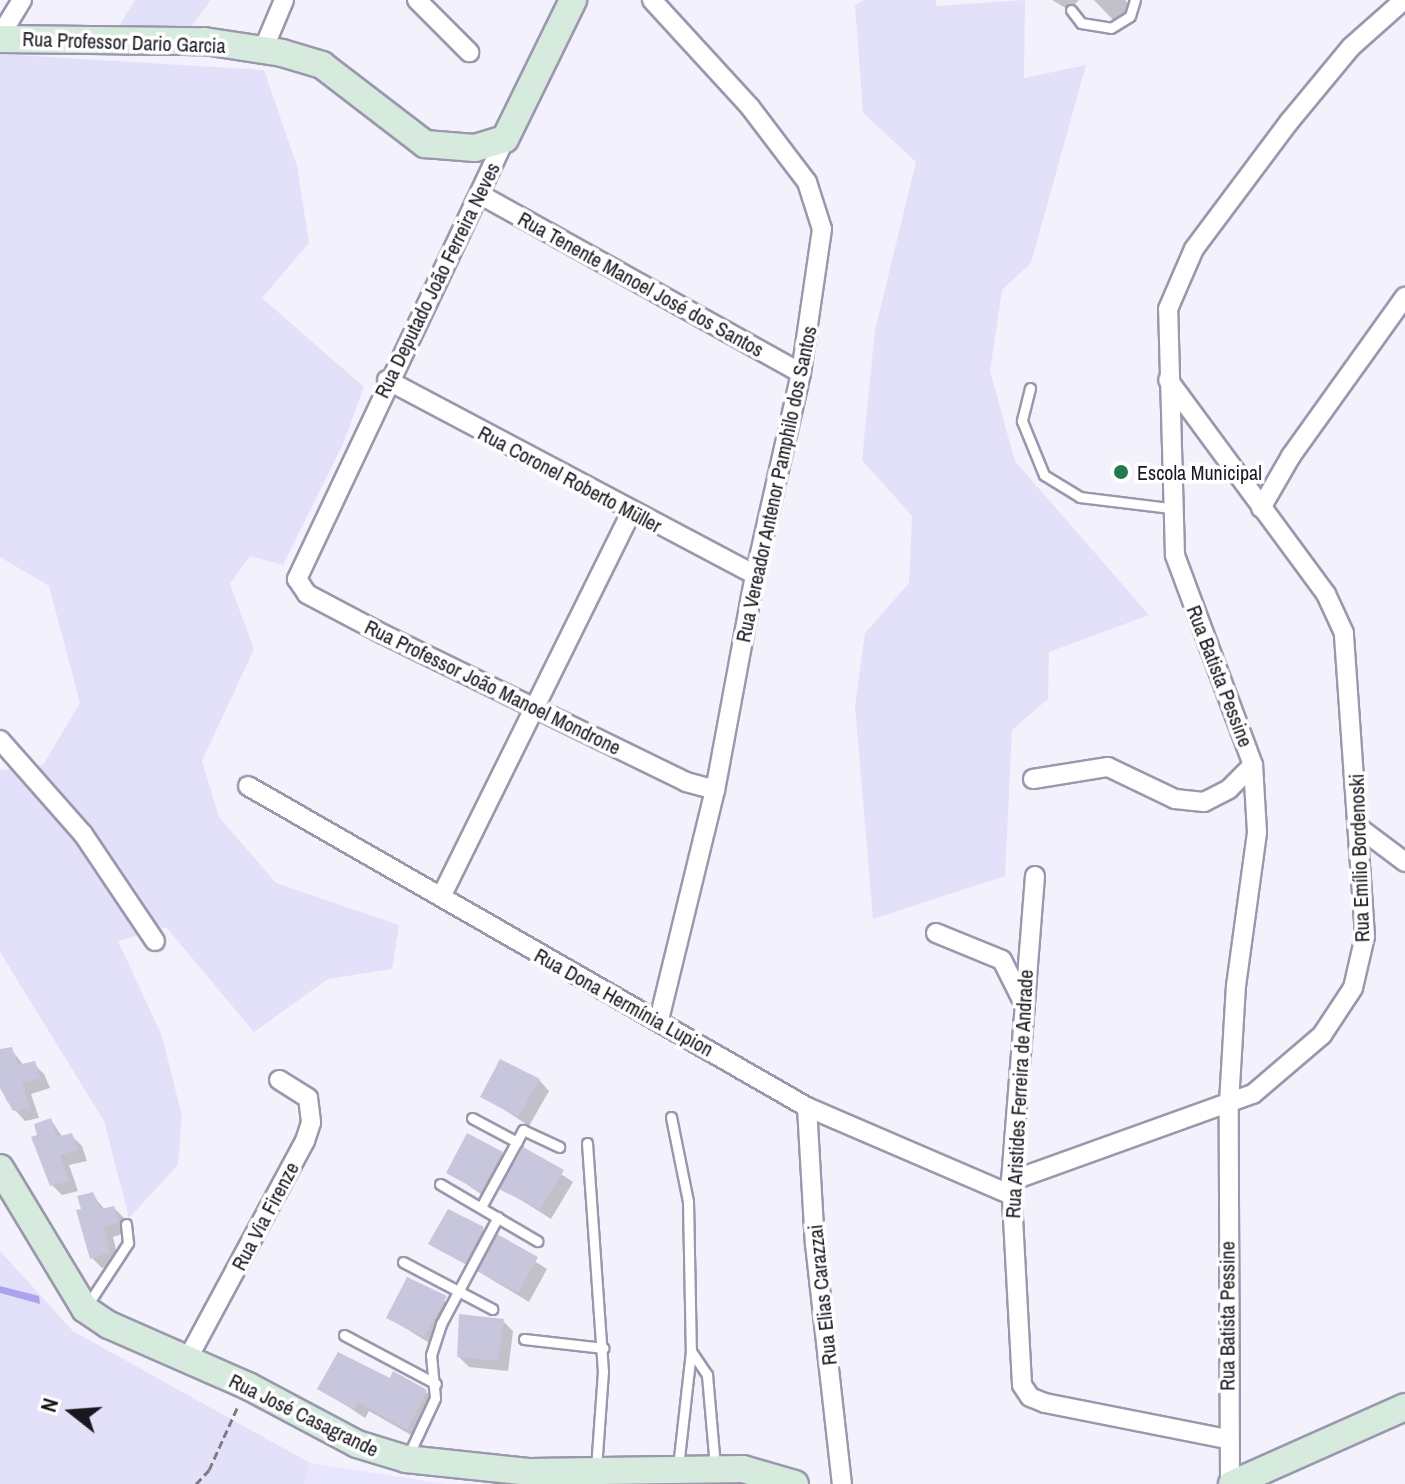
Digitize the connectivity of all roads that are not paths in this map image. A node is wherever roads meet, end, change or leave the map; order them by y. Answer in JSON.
{"nodes":[{"id":1,"x":22,"y":0,"type":"edge"},
{"id":2,"x":284,"y":0,"type":"edge"},
{"id":3,"x":417,"y":0,"type":"edge"},
{"id":4,"x":573,"y":0,"type":"edge"},
{"id":5,"x":652,"y":0,"type":"edge"},
{"id":6,"x":1135,"y":0,"type":"edge"},
{"id":7,"x":1404,"y":0,"type":"edge"},
{"id":8,"x":1071,"y":10,"type":"dead end"},
{"id":9,"x":0,"y":37,"type":"edge"},
{"id":10,"x":263,"y":50,"type":"junction"},
{"id":11,"x":469,"y":52,"type":"dead end"},
{"id":12,"x":505,"y":139,"type":"junction"},
{"id":13,"x":481,"y":195,"type":"junction"},
{"id":14,"x":1405,"y":297,"type":"edge"},
{"id":15,"x":801,"y":373,"type":"junction"},
{"id":16,"x":387,"y":380,"type":"junction"},
{"id":17,"x":1168,"y":380,"type":"junction"},
{"id":18,"x":1030,"y":388,"type":"dead end"},
{"id":19,"x":1170,"y":508,"type":"junction"},
{"id":20,"x":1261,"y":508,"type":"junction"},
{"id":21,"x":631,"y":513,"type":"junction"},
{"id":22,"x":302,"y":561,"type":"joint"},
{"id":23,"x":755,"y":575,"type":"junction"},
{"id":24,"x":534,"y":707,"type":"junction"},
{"id":25,"x":0,"y":740,"type":"edge"},
{"id":26,"x":1253,"y":765,"type":"junction"},
{"id":27,"x":1033,"y":779,"type":"dead end"},
{"id":28,"x":248,"y":786,"type":"dead end"},
{"id":29,"x":715,"y":790,"type":"junction"},
{"id":30,"x":1361,"y":829,"type":"junction"},
{"id":31,"x":1405,"y":862,"type":"edge"},
{"id":32,"x":1035,"y":876,"type":"dead end"},
{"id":33,"x":442,"y":895,"type":"junction"},
{"id":34,"x":936,"y":933,"type":"dead end"},
{"id":35,"x":155,"y":941,"type":"dead end"},
{"id":36,"x":1022,"y":1001,"type":"junction"},
{"id":37,"x":659,"y":1019,"type":"junction"},
{"id":38,"x":279,"y":1080,"type":"dead end"},
{"id":39,"x":1229,"y":1103,"type":"junction"},
{"id":40,"x":807,"y":1107,"type":"junction"},
{"id":41,"x":671,"y":1117,"type":"dead end"},
{"id":42,"x":472,"y":1118,"type":"dead end"},
{"id":43,"x":517,"y":1142,"type":"junction"},
{"id":44,"x":587,"y":1143,"type":"dead end"},
{"id":45,"x":559,"y":1147,"type":"dead end"},
{"id":46,"x":0,"y":1168,"type":"edge"},
{"id":47,"x":440,"y":1184,"type":"dead end"},
{"id":48,"x":1011,"y":1188,"type":"junction"},
{"id":49,"x":481,"y":1207,"type":"junction"},
{"id":50,"x":498,"y":1217,"type":"junction"},
{"id":51,"x":126,"y":1224,"type":"dead end"},
{"id":52,"x":537,"y":1241,"type":"dead end"},
{"id":53,"x":403,"y":1262,"type":"dead end"},
{"id":54,"x":458,"y":1291,"type":"junction"},
{"id":55,"x":85,"y":1309,"type":"junction"},
{"id":56,"x":492,"y":1309,"type":"dead end"},
{"id":57,"x":344,"y":1335,"type":"dead end"},
{"id":58,"x":524,"y":1339,"type":"dead end"},
{"id":59,"x":603,"y":1348,"type":"junction"},
{"id":60,"x":691,"y":1351,"type":"junction"},
{"id":61,"x":187,"y":1360,"type":"junction"},
{"id":62,"x":436,"y":1384,"type":"junction"},
{"id":63,"x":1405,"y":1407,"type":"edge"},
{"id":64,"x":1227,"y":1439,"type":"junction"},
{"id":65,"x":406,"y":1459,"type":"junction"},
{"id":66,"x":678,"y":1472,"type":"junction"},
{"id":67,"x":596,"y":1475,"type":"junction"},
{"id":68,"x":730,"y":1475,"type":"edge"},
{"id":69,"x":795,"y":1484,"type":"edge"},
{"id":70,"x":842,"y":1484,"type":"edge"},
{"id":71,"x":1231,"y":1484,"type":"edge"}],
"edges":[{"from":1,"to":9,"type":"street"},
{"from":2,"to":10,"type":"street"},
{"from":3,"to":11,"type":"street"},
{"from":4,"to":12,"type":"street","name":"Rua Deputado João Ferreira Neves"},
{"from":5,"to":15,"type":"street","name":"Rua Vereador Antenor Pamphilo dos Santos"},
{"from":6,"to":8,"type":"lane"},
{"from":7,"to":17,"type":"street","name":"Rua Batista Pessine"},
{"from":9,"to":10,"type":"street","name":"Rua Professor Dario Garcia"},
{"from":10,"to":12,"type":"street","name":"Rua Professor Dario Garcia"},
{"from":12,"to":13,"type":"street","name":"Rua Deputado João Ferreira Neves"},
{"from":13,"to":15,"type":"street","name":"Rua Tenente Manoel José dos Santos"},
{"from":13,"to":16,"type":"street","name":"Rua Deputado João Ferreira Neves"},
{"from":14,"to":20,"type":"street"},
{"from":15,"to":23,"type":"street","name":"Rua Vereador Antenor Pamphilo dos Santos"},
{"from":16,"to":21,"type":"street","name":"Rua Coronel Roberto Müller"},
{"from":16,"to":22,"type":"street","name":"Rua Deputado João Ferreira Neves"},
{"from":17,"to":19,"type":"street","name":"Rua Batista Pessine"},
{"from":17,"to":20,"type":"street","name":"Rua Emílio Bordenoski"},
{"from":18,"to":19,"type":"lane"},
{"from":19,"to":26,"type":"street","name":"Rua Batista Pessine"},
{"from":20,"to":30,"type":"street","name":"Rua Emílio Bordenoski"},
{"from":21,"to":23,"type":"street","name":"Rua Coronel Roberto Müller"},
{"from":21,"to":24,"type":"street"},
{"from":22,"to":24,"type":"street","name":"Rua Professor João Manoel Mondrone"},
{"from":23,"to":29,"type":"street","name":"Rua Vereador Antenor Pamphilo dos Santos"},
{"from":24,"to":29,"type":"street","name":"Rua Professor João Manoel Mondrone"},
{"from":24,"to":33,"type":"street"},
{"from":25,"to":35,"type":"street"},
{"from":26,"to":27,"type":"street"},
{"from":26,"to":39,"type":"street","name":"Rua Batista Pessine"},
{"from":28,"to":33,"type":"street","name":"Rua Dona Hermínia Lupion"},
{"from":29,"to":37,"type":"street","name":"Rua Vereador Antenor Pamphilo dos Santos"},
{"from":30,"to":31,"type":"street"},
{"from":30,"to":39,"type":"street","name":"Rua Emílio Bordenoski"},
{"from":32,"to":36,"type":"street","name":"Rua Aristides Ferreira de Andrade"},
{"from":33,"to":37,"type":"street","name":"Rua Dona Hermínia Lupion"},
{"from":34,"to":36,"type":"street"},
{"from":36,"to":48,"type":"street","name":"Rua Aristides Ferreira de Andrade"},
{"from":37,"to":40,"type":"street","name":"Rua Dona Hermínia Lupion"},
{"from":38,"to":61,"type":"street","name":"Rua Via Firenze"},
{"from":39,"to":48,"type":"street","name":"Rua Emílio Bordenoski"},
{"from":39,"to":64,"type":"street","name":"Rua Batista Pessine"},
{"from":40,"to":48,"type":"street","name":"Rua Dona Hermínia Lupion"},
{"from":40,"to":70,"type":"street","name":"Rua Elias Carazzai"},
{"from":41,"to":60,"type":"lane"},
{"from":42,"to":43,"type":"lane"},
{"from":43,"to":45,"type":"lane"},
{"from":43,"to":49,"type":"lane"},
{"from":44,"to":59,"type":"lane"},
{"from":46,"to":55,"type":"street","name":"Rua José Casagrande"},
{"from":47,"to":49,"type":"lane"},
{"from":48,"to":64,"type":"street","name":"Rua Aristides Ferreira de Andrade"},
{"from":49,"to":50,"type":"lane"},
{"from":50,"to":52,"type":"lane"},
{"from":50,"to":54,"type":"lane"},
{"from":51,"to":55,"type":"lane"},
{"from":53,"to":54,"type":"lane"},
{"from":54,"to":56,"type":"lane"},
{"from":54,"to":62,"type":"lane"},
{"from":55,"to":61,"type":"street","name":"Rua José Casagrande"},
{"from":57,"to":62,"type":"lane"},
{"from":58,"to":59,"type":"lane"},
{"from":59,"to":67,"type":"lane"},
{"from":60,"to":66,"type":"lane"},
{"from":60,"to":68,"type":"lane"},
{"from":61,"to":65,"type":"street","name":"Rua José Casagrande"},
{"from":62,"to":65,"type":"lane"},
{"from":63,"to":71,"type":"street"},
{"from":64,"to":71,"type":"street","name":"Rua Batista Pessine"},
{"from":65,"to":67,"type":"street","name":"Rua José Casagrande"},
{"from":66,"to":67,"type":"street","name":"Rua José Casagrande"},
{"from":66,"to":68,"type":"street","name":"Rua José Casagrande"},
{"from":68,"to":69,"type":"street","name":"Rua José Casagrande"}]}
